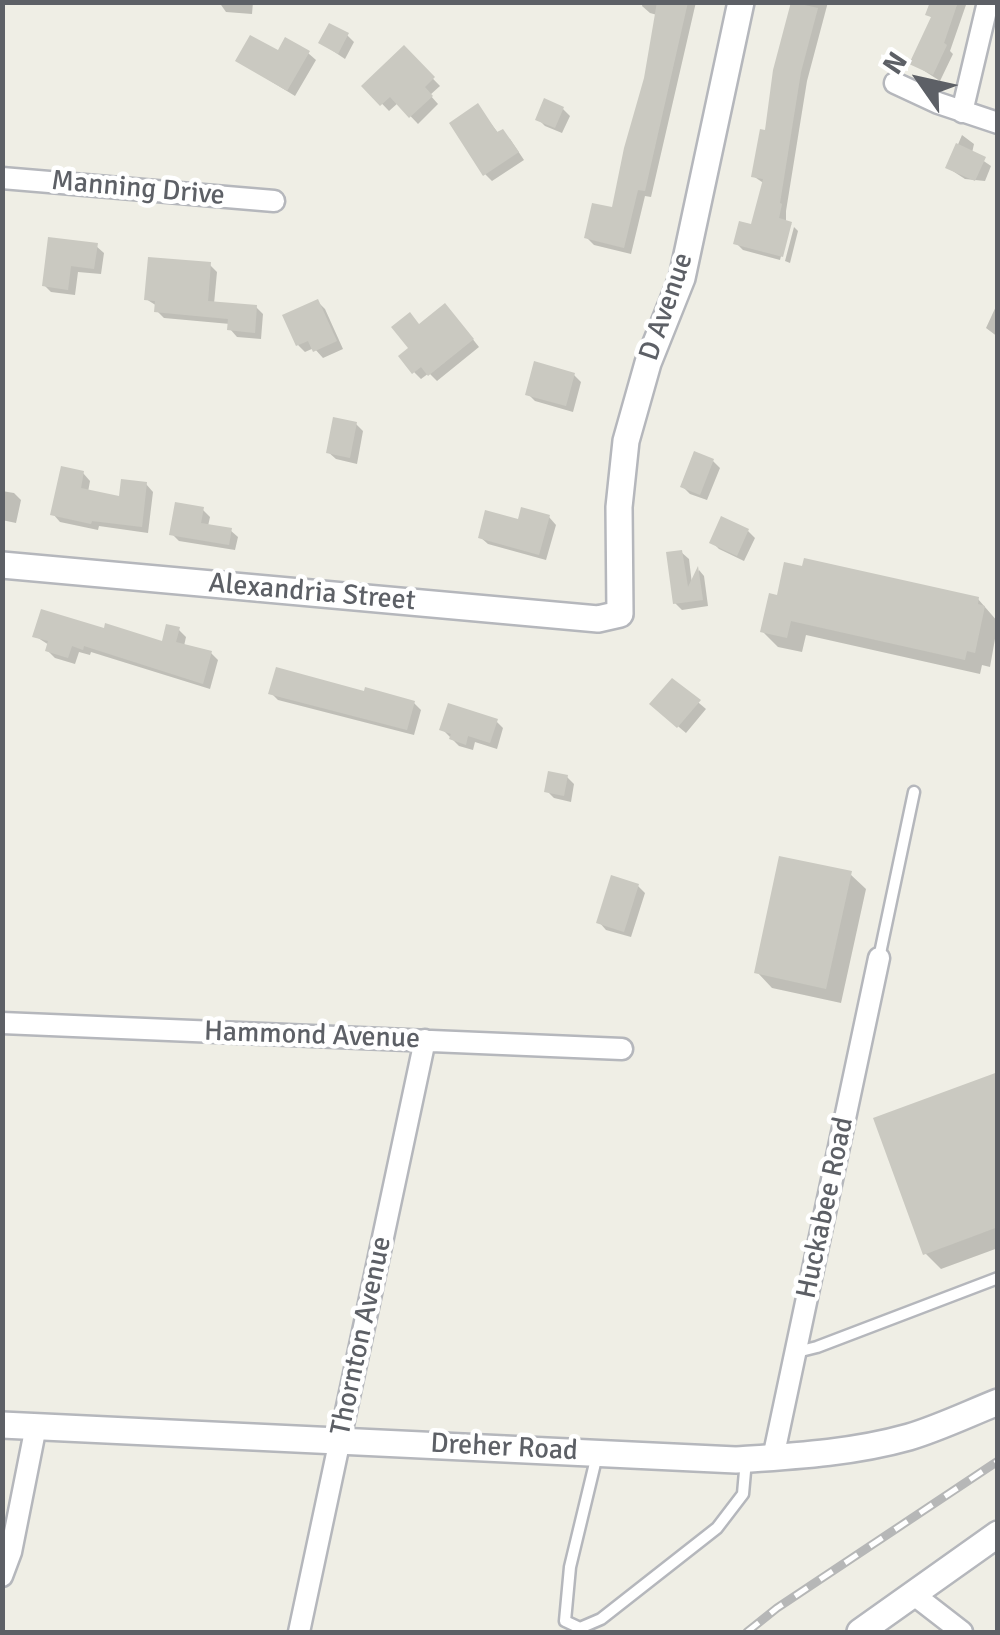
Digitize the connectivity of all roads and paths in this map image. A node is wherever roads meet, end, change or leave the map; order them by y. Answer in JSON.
{"nodes":[{"id":1,"x":740,"y":2,"type":"edge"},
{"id":2,"x":988,"y":2,"type":"edge"},
{"id":3,"x":895,"y":83,"type":"dead end"},
{"id":4,"x":962,"y":112,"type":"junction"},
{"id":5,"x":998,"y":122,"type":"edge"},
{"id":6,"x":2,"y":178,"type":"edge"},
{"id":7,"x":274,"y":201,"type":"dead end"},
{"id":8,"x":2,"y":565,"type":"edge"},
{"id":9,"x":620,"y":614,"type":"joint"},
{"id":10,"x":914,"y":792,"type":"dead end"},
{"id":11,"x":880,"y":958,"type":"joint"},
{"id":12,"x":2,"y":1023,"type":"edge"},
{"id":13,"x":425,"y":1040,"type":"junction"},
{"id":14,"x":622,"y":1049,"type":"dead end"},
{"id":15,"x":998,"y":1278,"type":"edge"},
{"id":16,"x":796,"y":1352,"type":"junction"},
{"id":17,"x":998,"y":1402,"type":"edge"},
{"id":18,"x":2,"y":1425,"type":"edge"},
{"id":19,"x":36,"y":1426,"type":"junction"},
{"id":20,"x":340,"y":1440,"type":"junction"},
{"id":21,"x":598,"y":1452,"type":"junction"},
{"id":22,"x":773,"y":1458,"type":"junction"},
{"id":23,"x":746,"y":1460,"type":"junction"},
{"id":24,"x":998,"y":1534,"type":"edge"},
{"id":25,"x":2,"y":1576,"type":"edge"},
{"id":26,"x":913,"y":1594,"type":"junction"},
{"id":27,"x":299,"y":1632,"type":"edge"},
{"id":28,"x":860,"y":1632,"type":"edge"},
{"id":29,"x":962,"y":1632,"type":"edge"}],
"edges":[{"from":1,"to":9,"type":"street","name":"D Avenue"},
{"from":2,"to":4,"type":"street"},
{"from":3,"to":4,"type":"street"},
{"from":4,"to":5,"type":"street"},
{"from":6,"to":7,"type":"street","name":"Manning Drive"},
{"from":8,"to":9,"type":"street","name":"Alexandria Street"},
{"from":10,"to":11,"type":"lane"},
{"from":11,"to":16,"type":"street","name":"Huckabee Road"},
{"from":12,"to":13,"type":"street","name":"Hammond Avenue"},
{"from":13,"to":14,"type":"street","name":"Hammond Avenue"},
{"from":13,"to":20,"type":"street","name":"Thornton Avenue"},
{"from":15,"to":16,"type":"lane"},
{"from":16,"to":22,"type":"street","name":"Huckabee Road"},
{"from":17,"to":22,"type":"street","name":"Dreher Road"},
{"from":18,"to":19,"type":"street","name":"Dreher Road"},
{"from":19,"to":20,"type":"street","name":"Dreher Road"},
{"from":19,"to":25,"type":"street"},
{"from":20,"to":21,"type":"street","name":"Dreher Road"},
{"from":20,"to":27,"type":"street","name":"Thornton Avenue"},
{"from":21,"to":23,"type":"street","name":"Dreher Road"},
{"from":21,"to":23,"type":"lane"},
{"from":22,"to":23,"type":"street","name":"Dreher Road"},
{"from":24,"to":26,"type":"street"},
{"from":26,"to":28,"type":"street"},
{"from":26,"to":29,"type":"street"}]}
